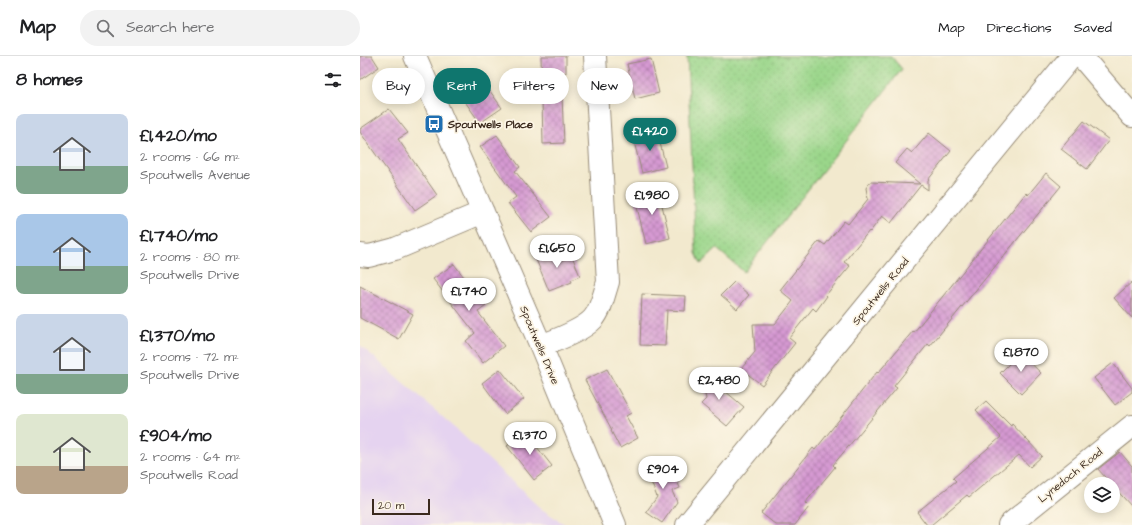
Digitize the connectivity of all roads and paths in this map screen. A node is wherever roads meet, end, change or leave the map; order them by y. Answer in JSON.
{"nodes":[{"id":1,"x":415,"y":56,"type":"edge"},
{"id":2,"x":595,"y":56,"type":"edge"},
{"id":3,"x":1072,"y":56,"type":"edge"},
{"id":4,"x":1081,"y":56,"type":"edge"},
{"id":5,"x":1132,"y":116,"type":"edge"},
{"id":6,"x":482,"y":212,"type":"junction"},
{"id":7,"x":360,"y":255,"type":"edge"},
{"id":8,"x":540,"y":346,"type":"junction"},
{"id":9,"x":1132,"y":426,"type":"edge"},
{"id":10,"x":615,"y":525,"type":"edge"},
{"id":11,"x":687,"y":525,"type":"edge"},
{"id":12,"x":1009,"y":525,"type":"edge"}],
"edges":[{"from":1,"to":6,"type":"street","name":"Spoutwells Drive"},
{"from":2,"to":8,"type":"street"},
{"from":3,"to":11,"type":"street","name":"Spoutwells Road"},
{"from":4,"to":5,"type":"street"},
{"from":6,"to":7,"type":"street"},
{"from":6,"to":8,"type":"street","name":"Spoutwells Drive"},
{"from":8,"to":10,"type":"street","name":"Spoutwells Drive"},
{"from":9,"to":12,"type":"street","name":"Lynedoch Road"}]}
